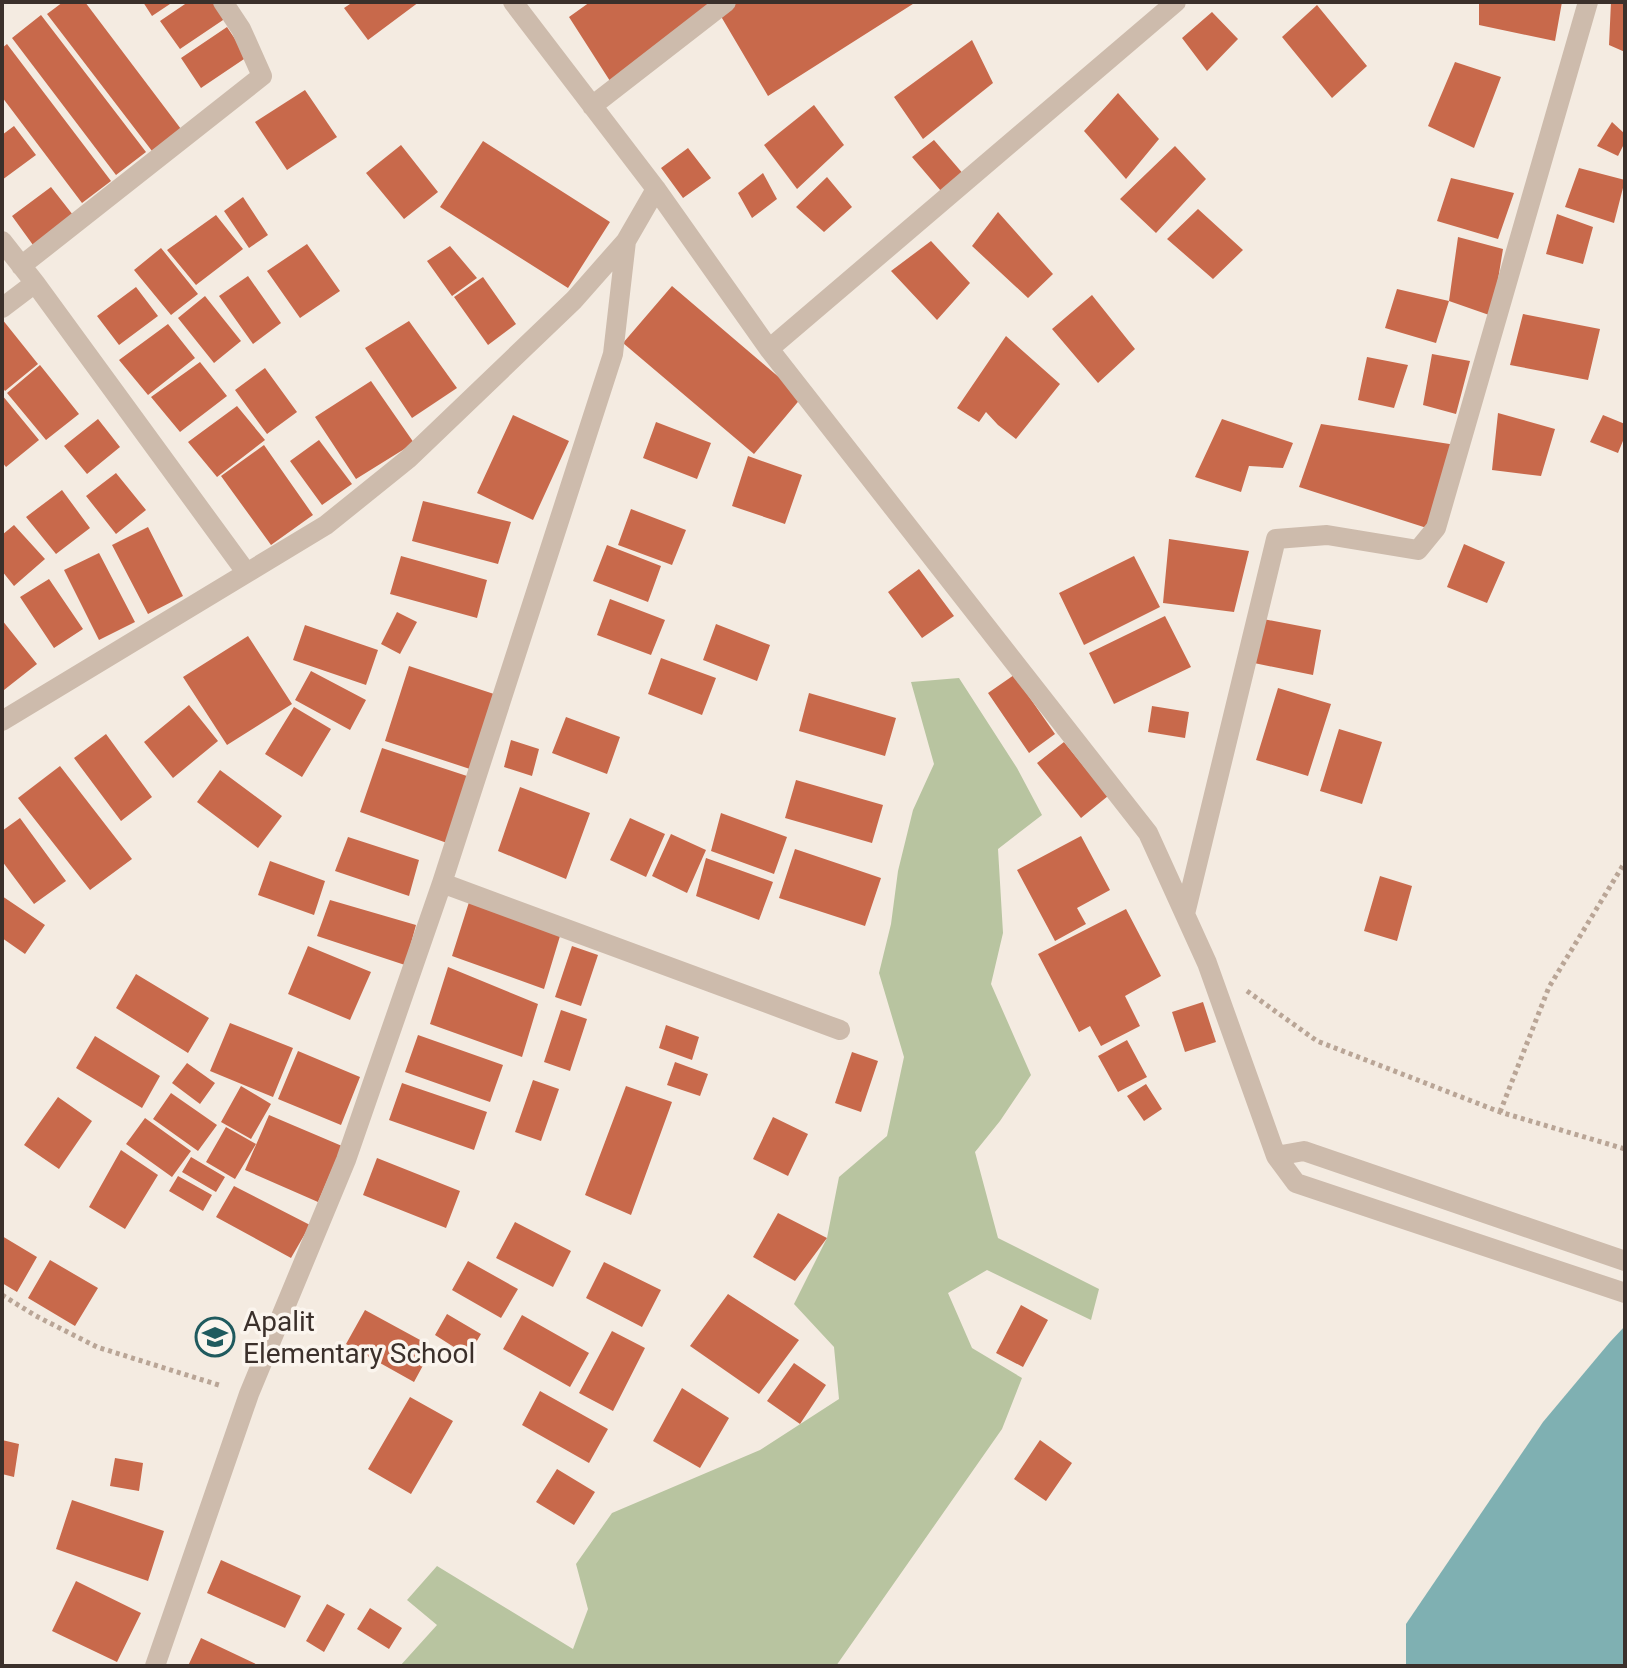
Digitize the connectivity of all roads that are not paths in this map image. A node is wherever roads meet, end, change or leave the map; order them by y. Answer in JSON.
{"nodes":[{"id":1,"x":223,"y":2,"type":"edge"},
{"id":2,"x":513,"y":2,"type":"edge"},
{"id":3,"x":726,"y":2,"type":"edge"},
{"id":4,"x":1176,"y":2,"type":"edge"},
{"id":5,"x":1588,"y":2,"type":"edge"},
{"id":6,"x":592,"y":106,"type":"junction"},
{"id":7,"x":656,"y":189,"type":"junction"},
{"id":8,"x":2,"y":241,"type":"edge"},
{"id":9,"x":626,"y":241,"type":"junction"},
{"id":10,"x":21,"y":266,"type":"junction"},
{"id":11,"x":35,"y":283,"type":"junction"},
{"id":12,"x":2,"y":308,"type":"edge"},
{"id":13,"x":769,"y":349,"type":"junction"},
{"id":14,"x":246,"y":572,"type":"junction"},
{"id":15,"x":2,"y":721,"type":"edge"},
{"id":16,"x":442,"y":883,"type":"junction"},
{"id":17,"x":1185,"y":914,"type":"junction"},
{"id":18,"x":840,"y":1030,"type":"dead end"},
{"id":19,"x":1276,"y":1156,"type":"junction"},
{"id":20,"x":1625,"y":1261,"type":"edge"},
{"id":21,"x":1625,"y":1293,"type":"edge"},
{"id":22,"x":155,"y":1666,"type":"edge"}],
"edges":[{"from":1,"to":10,"type":"street"},
{"from":2,"to":6,"type":"street"},
{"from":3,"to":6,"type":"street"},
{"from":4,"to":13,"type":"street"},
{"from":5,"to":17,"type":"street"},
{"from":6,"to":7,"type":"street"},
{"from":7,"to":9,"type":"street"},
{"from":7,"to":13,"type":"street"},
{"from":8,"to":10,"type":"street"},
{"from":9,"to":14,"type":"street"},
{"from":9,"to":16,"type":"street"},
{"from":10,"to":11,"type":"street"},
{"from":11,"to":12,"type":"street"},
{"from":11,"to":14,"type":"street"},
{"from":13,"to":17,"type":"street"},
{"from":14,"to":15,"type":"street"},
{"from":16,"to":18,"type":"street"},
{"from":16,"to":22,"type":"street"},
{"from":17,"to":19,"type":"street"},
{"from":19,"to":20,"type":"street"},
{"from":19,"to":21,"type":"street"}]}
